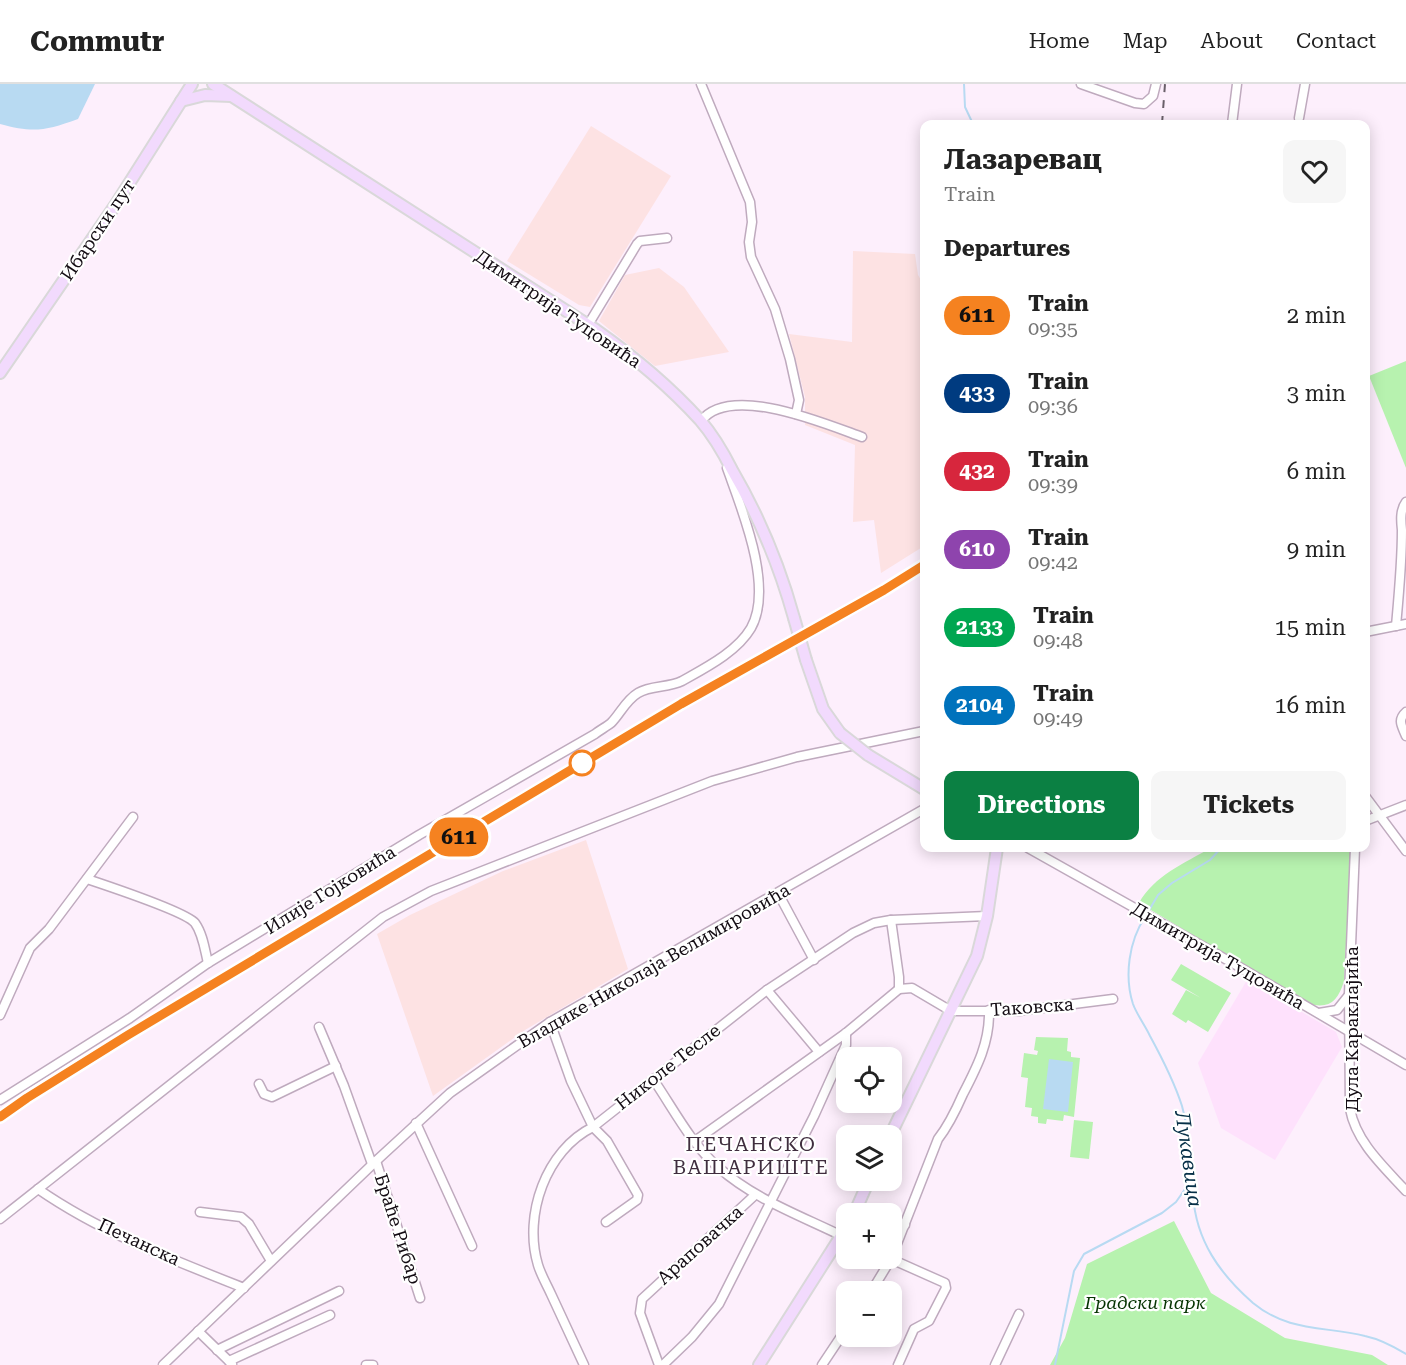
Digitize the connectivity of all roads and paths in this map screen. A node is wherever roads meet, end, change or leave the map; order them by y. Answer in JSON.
{"nodes":[{"id":1,"x":192,"y":84,"type":"edge"},
{"id":2,"x":213,"y":84,"type":"edge"},
{"id":3,"x":701,"y":84,"type":"edge"},
{"id":4,"x":1081,"y":84,"type":"edge"},
{"id":5,"x":1156,"y":84,"type":"edge"},
{"id":6,"x":1237,"y":84,"type":"edge"},
{"id":7,"x":1305,"y":84,"type":"edge"},
{"id":8,"x":233,"y":96,"type":"junction"},
{"id":9,"x":181,"y":101,"type":"junction"},
{"id":10,"x":1299,"y":118,"type":"dead end"},
{"id":11,"x":1232,"y":120,"type":"edge"},
{"id":12,"x":667,"y":238,"type":"dead end"},
{"id":13,"x":588,"y":325,"type":"junction"},
{"id":14,"x":0,"y":373,"type":"edge"},
{"id":15,"x":796,"y":414,"type":"junction"},
{"id":16,"x":701,"y":421,"type":"junction"},
{"id":17,"x":862,"y":437,"type":"dead end"},
{"id":18,"x":724,"y":456,"type":"junction"},
{"id":19,"x":1406,"y":502,"type":"edge"},
{"id":20,"x":1406,"y":624,"type":"edge"},
{"id":21,"x":1396,"y":626,"type":"junction"},
{"id":22,"x":1370,"y":631,"type":"edge"},
{"id":23,"x":1406,"y":712,"type":"edge"},
{"id":24,"x":920,"y":732,"type":"edge"},
{"id":25,"x":1406,"y":736,"type":"edge"},
{"id":26,"x":920,"y":787,"type":"edge"},
{"id":27,"x":1370,"y":802,"type":"edge"},
{"id":28,"x":1406,"y":804,"type":"edge"},
{"id":29,"x":920,"y":811,"type":"edge"},
{"id":30,"x":1381,"y":816,"type":"junction"},
{"id":31,"x":133,"y":817,"type":"dead end"},
{"id":32,"x":1370,"y":819,"type":"edge"},
{"id":33,"x":1406,"y":851,"type":"edge"},
{"id":34,"x":995,"y":852,"type":"edge"},
{"id":35,"x":1035,"y":852,"type":"edge"},
{"id":36,"x":1355,"y":852,"type":"edge"},
{"id":37,"x":87,"y":879,"type":"junction"},
{"id":38,"x":778,"y":893,"type":"junction"},
{"id":39,"x":987,"y":916,"type":"junction"},
{"id":40,"x":891,"y":920,"type":"junction"},
{"id":41,"x":814,"y":960,"type":"junction"},
{"id":42,"x":208,"y":963,"type":"junction"},
{"id":43,"x":899,"y":989,"type":"junction"},
{"id":44,"x":766,"y":990,"type":"junction"},
{"id":45,"x":1349,"y":994,"type":"junction"},
{"id":46,"x":1113,"y":999,"type":"dead end"},
{"id":47,"x":989,"y":1010,"type":"junction"},
{"id":48,"x":951,"y":1011,"type":"junction"},
{"id":49,"x":1317,"y":1013,"type":"junction"},
{"id":50,"x":0,"y":1015,"type":"edge"},
{"id":51,"x":550,"y":1022,"type":"junction"},
{"id":52,"x":319,"y":1027,"type":"dead end"},
{"id":53,"x":1350,"y":1032,"type":"junction"},
{"id":54,"x":846,"y":1033,"type":"junction"},
{"id":55,"x":836,"y":1039,"type":"junction"},
{"id":56,"x":846,"y":1045,"type":"junction"},
{"id":57,"x":819,"y":1052,"type":"junction"},
{"id":58,"x":1406,"y":1065,"type":"edge"},
{"id":59,"x":336,"y":1066,"type":"junction"},
{"id":60,"x":652,"y":1079,"type":"junction"},
{"id":61,"x":259,"y":1084,"type":"dead end"},
{"id":62,"x":0,"y":1100,"type":"edge"},
{"id":63,"x":416,"y":1123,"type":"junction"},
{"id":64,"x":895,"y":1125,"type":"edge"},
{"id":65,"x":593,"y":1127,"type":"junction"},
{"id":66,"x":695,"y":1142,"type":"junction"},
{"id":67,"x":374,"y":1162,"type":"junction"},
{"id":68,"x":38,"y":1189,"type":"junction"},
{"id":69,"x":1406,"y":1191,"type":"edge"},
{"id":70,"x":755,"y":1195,"type":"junction"},
{"id":71,"x":770,"y":1202,"type":"junction"},
{"id":72,"x":201,"y":1212,"type":"dead end"},
{"id":73,"x":0,"y":1219,"type":"edge"},
{"id":74,"x":606,"y":1222,"type":"dead end"},
{"id":75,"x":904,"y":1225,"type":"joint"},
{"id":76,"x":836,"y":1229,"type":"edge"},
{"id":77,"x":902,"y":1230,"type":"edge"},
{"id":78,"x":836,"y":1245,"type":"edge"},
{"id":79,"x":472,"y":1246,"type":"dead end"},
{"id":80,"x":272,"y":1261,"type":"junction"},
{"id":81,"x":902,"y":1264,"type":"edge"},
{"id":82,"x":244,"y":1288,"type":"junction"},
{"id":83,"x":339,"y":1290,"type":"dead end"},
{"id":84,"x":420,"y":1298,"type":"dead end"},
{"id":85,"x":1019,"y":1314,"type":"dead end"},
{"id":86,"x":330,"y":1315,"type":"dead end"},
{"id":87,"x":198,"y":1331,"type":"junction"},
{"id":88,"x":836,"y":1344,"type":"edge"},
{"id":89,"x":217,"y":1350,"type":"junction"},
{"id":90,"x":231,"y":1363,"type":"edge"},
{"id":91,"x":163,"y":1365,"type":"edge"},
{"id":92,"x":584,"y":1365,"type":"edge"},
{"id":93,"x":661,"y":1365,"type":"edge"},
{"id":94,"x":759,"y":1365,"type":"edge"},
{"id":95,"x":822,"y":1365,"type":"edge"},
{"id":96,"x":897,"y":1365,"type":"edge"},
{"id":97,"x":995,"y":1365,"type":"edge"}],
"edges":[{"from":1,"to":9,"type":"main road","name":"Ибарски пут"},
{"from":2,"to":8,"type":"main road","name":"Димитрија Туцовића"},
{"from":3,"to":15,"type":"street"},
{"from":4,"to":5,"type":"street"},
{"from":6,"to":11,"type":"street"},
{"from":7,"to":10,"type":"street"},
{"from":8,"to":9,"type":"main road"},
{"from":8,"to":13,"type":"main road","name":"Димитрија Туцовића"},
{"from":9,"to":14,"type":"main road","name":"Ибарски пут"},
{"from":12,"to":13,"type":"street"},
{"from":13,"to":16,"type":"main road","name":"Димитрија Туцовића"},
{"from":15,"to":16,"type":"street"},
{"from":15,"to":17,"type":"street"},
{"from":16,"to":18,"type":"main road","name":"Димитрија Туцовића"},
{"from":18,"to":26,"type":"main road","name":"Димитрија Туцовића","bridge":true},
{"from":18,"to":42,"type":"street","name":"Илије Гојковића"},
{"from":19,"to":21,"type":"street"},
{"from":20,"to":21,"type":"street"},
{"from":21,"to":22,"type":"street"},
{"from":23,"to":25,"type":"street"},
{"from":24,"to":68,"type":"street"},
{"from":27,"to":30,"type":"street"},
{"from":28,"to":30,"type":"street"},
{"from":29,"to":38,"type":"street","name":"Владике Николаја Велимировића"},
{"from":30,"to":32,"type":"street"},
{"from":30,"to":33,"type":"street"},
{"from":31,"to":37,"type":"street"},
{"from":34,"to":39,"type":"main road"},
{"from":35,"to":49,"type":"street","name":"Димитрија Туцовића"},
{"from":36,"to":45,"type":"street","name":"Дула Караклајића"},
{"from":37,"to":42,"type":"street"},
{"from":37,"to":50,"type":"street"},
{"from":38,"to":41,"type":"street"},
{"from":38,"to":51,"type":"street","name":"Владике Николаја Велимировића"},
{"from":39,"to":40,"type":"street","name":"Николе Тесле"},
{"from":39,"to":48,"type":"main road"},
{"from":40,"to":41,"type":"street","name":"Николе Тесле"},
{"from":40,"to":43,"type":"street"},
{"from":41,"to":44,"type":"street","name":"Николе Тесле"},
{"from":42,"to":62,"type":"street","name":"Илије Гојковића"},
{"from":43,"to":48,"type":"street"},
{"from":43,"to":54,"type":"street"},
{"from":44,"to":57,"type":"street"},
{"from":44,"to":60,"type":"street","name":"Николе Тесле"},
{"from":45,"to":49,"type":"street"},
{"from":45,"to":53,"type":"street","name":"Дула Караклајића"},
{"from":46,"to":47,"type":"street","name":"Таковска"},
{"from":47,"to":48,"type":"street","name":"Таковска"},
{"from":47,"to":75,"type":"street"},
{"from":48,"to":64,"type":"main road"},
{"from":49,"to":53,"type":"street","name":"Димитрија Туцовића"},
{"from":51,"to":63,"type":"street","name":"Владике Николаја Велимировића"},
{"from":51,"to":65,"type":"street"},
{"from":52,"to":59,"type":"street","name":"Браће Рибар"},
{"from":53,"to":58,"type":"street","name":"Димитрија Туцовића"},
{"from":53,"to":69,"type":"street","name":"Дула Караклајића"},
{"from":54,"to":55,"type":"street"},
{"from":54,"to":56,"type":"street"},
{"from":55,"to":56,"type":"street"},
{"from":55,"to":57,"type":"street"},
{"from":56,"to":71,"type":"street"},
{"from":57,"to":66,"type":"street"},
{"from":59,"to":61,"type":"street"},
{"from":59,"to":67,"type":"street","name":"Браће Рибар"},
{"from":60,"to":65,"type":"street","name":"Николе Тесле"},
{"from":60,"to":66,"type":"street"},
{"from":63,"to":67,"type":"street","name":"Владике Николаја Велимировића"},
{"from":63,"to":79,"type":"street"},
{"from":65,"to":74,"type":"street"},
{"from":65,"to":92,"type":"street","name":"Николе Тесле"},
{"from":66,"to":70,"type":"street"},
{"from":67,"to":80,"type":"street","name":"Владике Николаја Велимировића"},
{"from":67,"to":84,"type":"street","name":"Браће Рибар"},
{"from":68,"to":73,"type":"street"},
{"from":68,"to":82,"type":"street","name":"Печанска"},
{"from":70,"to":71,"type":"street"},
{"from":70,"to":93,"type":"street","name":"Араповачка"},
{"from":71,"to":76,"type":"street"},
{"from":71,"to":93,"type":"street"},
{"from":72,"to":80,"type":"street"},
{"from":75,"to":77,"type":"street"},
{"from":78,"to":94,"type":"main road"},
{"from":80,"to":82,"type":"street","name":"Владике Николаја Велимировића"},
{"from":81,"to":96,"type":"street"},
{"from":82,"to":87,"type":"street","name":"Владике Николаја Велимировића"},
{"from":83,"to":89,"type":"street"},
{"from":85,"to":97,"type":"street"},
{"from":86,"to":90,"type":"street"},
{"from":87,"to":89,"type":"street"},
{"from":87,"to":91,"type":"street","name":"Владике Николаја Велимировића"},
{"from":88,"to":95,"type":"street"},
{"from":89,"to":90,"type":"street"}]}
